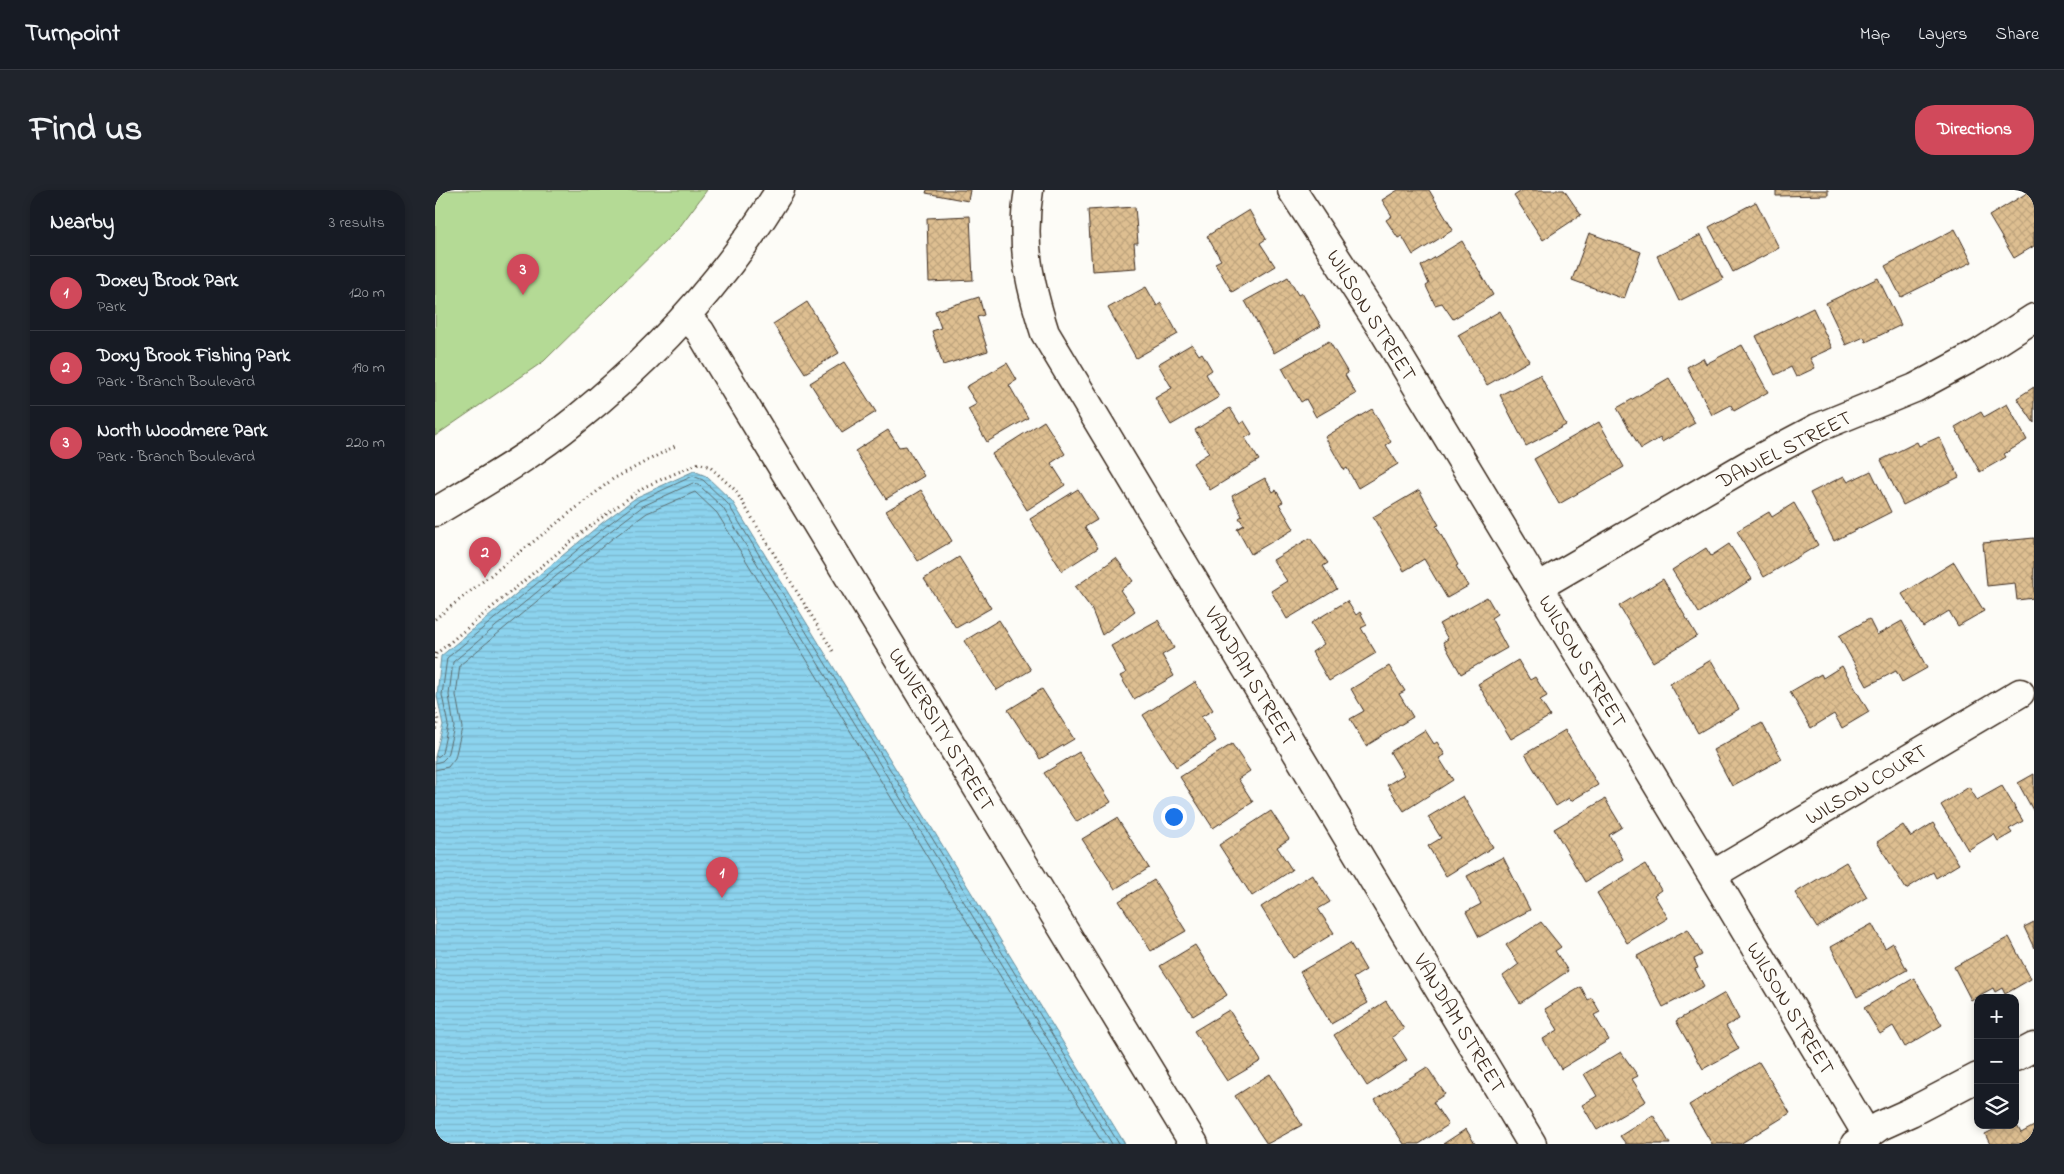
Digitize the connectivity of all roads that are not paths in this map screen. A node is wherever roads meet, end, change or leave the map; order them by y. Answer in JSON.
{"nodes":[{"id":1,"x":780,"y":190,"type":"edge"},
{"id":2,"x":1029,"y":190,"type":"edge"},
{"id":3,"x":1292,"y":190,"type":"edge"},
{"id":4,"x":687,"y":316,"type":"junction"},
{"id":5,"x":2034,"y":318,"type":"edge"},
{"id":6,"x":435,"y":512,"type":"edge"},
{"id":7,"x":1538,"y":587,"type":"junction"},
{"id":8,"x":2020,"y":693,"type":"dead end"},
{"id":9,"x":1712,"y":875,"type":"junction"},
{"id":10,"x":2034,"y":1047,"type":"edge"},
{"id":11,"x":2019,"y":1055,"type":"edge"},
{"id":12,"x":1974,"y":1079,"type":"edge"},
{"id":13,"x":1861,"y":1140,"type":"edge"},
{"id":14,"x":1194,"y":1144,"type":"edge"},
{"id":15,"x":1532,"y":1144,"type":"edge"}],
"edges":[{"from":1,"to":4,"type":"street"},
{"from":2,"to":15,"type":"street","name":"VANDAM STREET"},
{"from":3,"to":7,"type":"street","name":"WILSON STREET"},
{"from":4,"to":6,"type":"street"},
{"from":4,"to":14,"type":"street","name":"UNIVERSITY STREET"},
{"from":5,"to":7,"type":"street","name":"DANIEL STREET"},
{"from":7,"to":9,"type":"street","name":"WILSON STREET"},
{"from":8,"to":9,"type":"street","name":"WILSON COURT"},
{"from":9,"to":13,"type":"street","name":"WILSON STREET"},
{"from":10,"to":11,"type":"street"},
{"from":12,"to":13,"type":"street"}]}
